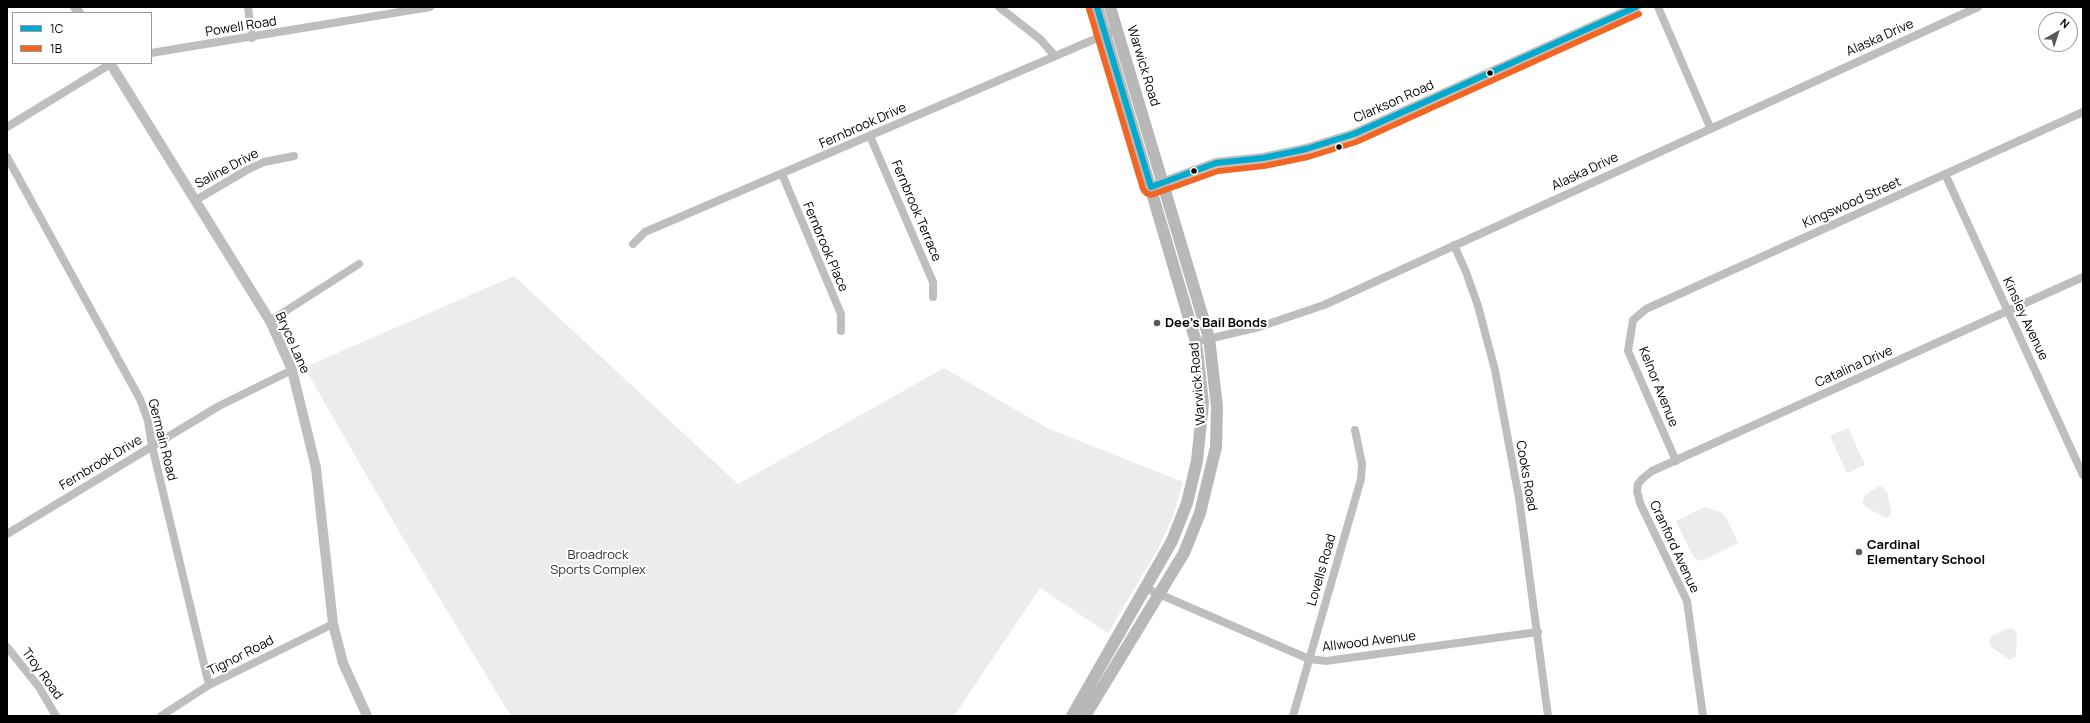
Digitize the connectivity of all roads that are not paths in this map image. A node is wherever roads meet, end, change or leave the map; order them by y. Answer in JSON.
{"nodes":[{"id":1,"x":248,"y":7,"type":"edge"},
{"id":2,"x":430,"y":7,"type":"edge"},
{"id":3,"x":999,"y":7,"type":"edge"},
{"id":4,"x":1097,"y":7,"type":"edge"},
{"id":5,"x":1110,"y":7,"type":"edge"},
{"id":6,"x":1636,"y":7,"type":"edge"},
{"id":7,"x":1658,"y":7,"type":"edge"},
{"id":8,"x":1978,"y":7,"type":"edge"},
{"id":9,"x":1112,"y":32,"type":"junction"},
{"id":10,"x":252,"y":38,"type":"junction"},
{"id":11,"x":152,"y":53,"type":"edge"},
{"id":12,"x":1054,"y":56,"type":"junction"},
{"id":13,"x":109,"y":64,"type":"edge"},
{"id":14,"x":112,"y":64,"type":"edge"},
{"id":15,"x":2083,"y":112,"type":"edge"},
{"id":16,"x":7,"y":127,"type":"edge"},
{"id":17,"x":1710,"y":127,"type":"junction"},
{"id":18,"x":870,"y":136,"type":"junction"},
{"id":19,"x":294,"y":156,"type":"dead end"},
{"id":20,"x":7,"y":157,"type":"edge"},
{"id":21,"x":782,"y":174,"type":"junction"},
{"id":22,"x":1945,"y":174,"type":"junction"},
{"id":23,"x":1163,"y":182,"type":"junction"},
{"id":24,"x":1151,"y":187,"type":"junction"},
{"id":25,"x":196,"y":200,"type":"junction"},
{"id":26,"x":633,"y":244,"type":"dead end"},
{"id":27,"x":1454,"y":246,"type":"junction"},
{"id":28,"x":359,"y":264,"type":"dead end"},
{"id":29,"x":2083,"y":277,"type":"edge"},
{"id":30,"x":933,"y":297,"type":"dead end"},
{"id":31,"x":2008,"y":311,"type":"junction"},
{"id":32,"x":1633,"y":320,"type":"joint"},
{"id":33,"x":270,"y":322,"type":"junction"},
{"id":34,"x":841,"y":331,"type":"dead end"},
{"id":35,"x":1209,"y":338,"type":"junction"},
{"id":36,"x":1196,"y":342,"type":"junction"},
{"id":37,"x":292,"y":370,"type":"junction"},
{"id":38,"x":1355,"y":430,"type":"dead end"},
{"id":39,"x":152,"y":446,"type":"junction"},
{"id":40,"x":1676,"y":461,"type":"junction"},
{"id":41,"x":2083,"y":475,"type":"edge"},
{"id":42,"x":1638,"y":484,"type":"joint"},
{"id":43,"x":7,"y":534,"type":"edge"},
{"id":44,"x":1145,"y":588,"type":"junction"},
{"id":45,"x":1158,"y":595,"type":"junction"},
{"id":46,"x":333,"y":624,"type":"junction"},
{"id":47,"x":1538,"y":632,"type":"junction"},
{"id":48,"x":7,"y":647,"type":"edge"},
{"id":49,"x":1309,"y":659,"type":"junction"},
{"id":50,"x":209,"y":685,"type":"junction"},
{"id":51,"x":56,"y":716,"type":"edge"},
{"id":52,"x":161,"y":716,"type":"edge"},
{"id":53,"x":367,"y":716,"type":"edge"},
{"id":54,"x":1072,"y":716,"type":"edge"},
{"id":55,"x":1085,"y":716,"type":"edge"},
{"id":56,"x":1293,"y":716,"type":"edge"},
{"id":57,"x":1548,"y":716,"type":"edge"},
{"id":58,"x":1703,"y":716,"type":"edge"}],
"edges":[{"from":1,"to":10,"type":"street"},
{"from":2,"to":10,"type":"street","name":"Powell Road"},
{"from":3,"to":12,"type":"street"},
{"from":4,"to":9,"type":"main road","name":"Warwick Road"},
{"from":5,"to":9,"type":"main road","name":"Warwick Road"},
{"from":6,"to":23,"type":"street","name":"Clarkson Road"},
{"from":7,"to":17,"type":"street"},
{"from":8,"to":17,"type":"street","name":"Alaska Drive"},
{"from":9,"to":12,"type":"street","name":"Fernbrook Drive"},
{"from":9,"to":23,"type":"main road","name":"Warwick Road"},
{"from":9,"to":24,"type":"main road","name":"Warwick Road"},
{"from":10,"to":11,"type":"street","name":"Powell Road"},
{"from":12,"to":18,"type":"street","name":"Fernbrook Drive"},
{"from":13,"to":16,"type":"street"},
{"from":14,"to":25,"type":"street","name":"Bryce Lane"},
{"from":15,"to":22,"type":"street","name":"Kingswood Street"},
{"from":17,"to":27,"type":"street","name":"Alaska Drive"},
{"from":18,"to":21,"type":"street","name":"Fernbrook Drive"},
{"from":18,"to":30,"type":"street","name":"Fernbrook Terrace"},
{"from":19,"to":25,"type":"street","name":"Saline Drive"},
{"from":20,"to":39,"type":"street","name":"Germain Road"},
{"from":21,"to":26,"type":"street","name":"Fernbrook Drive"},
{"from":21,"to":34,"type":"street","name":"Fernbrook Place"},
{"from":22,"to":31,"type":"street","name":"Kinsley Avenue"},
{"from":22,"to":32,"type":"street","name":"Kingswood Street"},
{"from":23,"to":24,"type":"street","name":"Clarkson Road"},
{"from":23,"to":35,"type":"main road","name":"Warwick Road"},
{"from":24,"to":36,"type":"main road","name":"Warwick Road"},
{"from":25,"to":33,"type":"street","name":"Bryce Lane"},
{"from":27,"to":35,"type":"street","name":"Alaska Drive"},
{"from":27,"to":47,"type":"street","name":"Cooks Road"},
{"from":28,"to":33,"type":"street"},
{"from":29,"to":31,"type":"street","name":"Catalina Drive"},
{"from":31,"to":40,"type":"street","name":"Catalina Drive"},
{"from":31,"to":41,"type":"street","name":"Kinsley Avenue"},
{"from":32,"to":40,"type":"street","name":"Kelnor Avenue"},
{"from":33,"to":37,"type":"street","name":"Bryce Lane"},
{"from":35,"to":36,"type":"street","name":"Alaska Drive"},
{"from":35,"to":45,"type":"main road","name":"Warwick Road"},
{"from":36,"to":44,"type":"main road","name":"Warwick Road"},
{"from":37,"to":39,"type":"street","name":"Fernbrook Drive"},
{"from":37,"to":46,"type":"street","name":"Bryce Lane"},
{"from":38,"to":49,"type":"street","name":"Lovells Road"},
{"from":39,"to":43,"type":"street","name":"Fernbrook Drive"},
{"from":39,"to":50,"type":"street","name":"Germain Road"},
{"from":40,"to":42,"type":"street","name":"Catalina Drive"},
{"from":42,"to":58,"type":"street","name":"Cranford Avenue"},
{"from":44,"to":45,"type":"street","name":"Allwood Avenue"},
{"from":44,"to":54,"type":"main road","name":"Warwick Road"},
{"from":45,"to":49,"type":"street","name":"Allwood Avenue"},
{"from":45,"to":55,"type":"main road","name":"Warwick Road"},
{"from":46,"to":50,"type":"street","name":"Tignor Road"},
{"from":46,"to":53,"type":"street","name":"Bryce Lane"},
{"from":47,"to":49,"type":"street","name":"Allwood Avenue"},
{"from":47,"to":57,"type":"street","name":"Cooks Road"},
{"from":48,"to":51,"type":"street","name":"Troy Road"},
{"from":49,"to":56,"type":"street","name":"Lovells Road"},
{"from":50,"to":52,"type":"street","name":"Tignor Road"}]}
